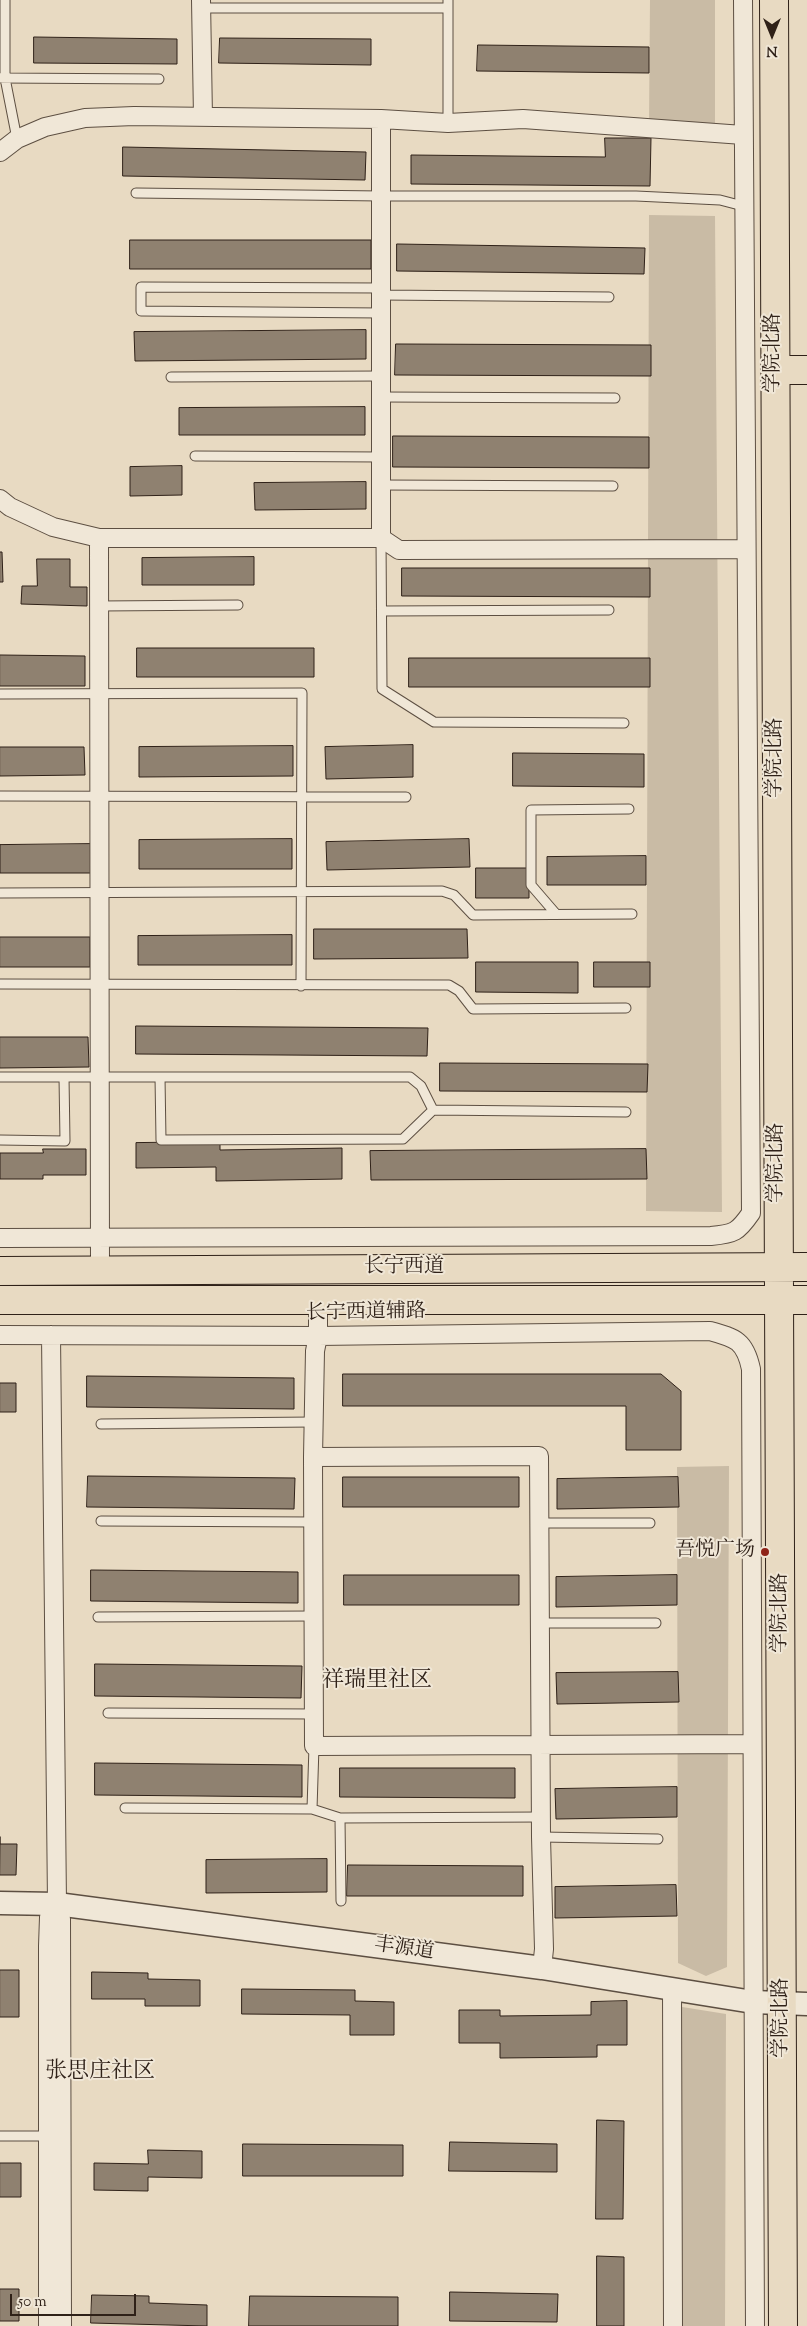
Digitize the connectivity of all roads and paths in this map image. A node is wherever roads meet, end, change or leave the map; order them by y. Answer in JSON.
{"nodes":[{"id":1,"x":5,"y":0,"type":"edge"},
{"id":2,"x":743,"y":0,"type":"edge"},
{"id":3,"x":774,"y":0,"type":"edge"},
{"id":4,"x":201,"y":4,"type":"edge"},
{"id":5,"x":448,"y":4,"type":"edge"},
{"id":6,"x":2,"y":78,"type":"edge"},
{"id":7,"x":159,"y":79,"type":"dead end"},
{"id":8,"x":203,"y":117,"type":"junction"},
{"id":9,"x":381,"y":119,"type":"junction"},
{"id":10,"x":448,"y":122,"type":"junction"},
{"id":11,"x":744,"y":135,"type":"junction"},
{"id":12,"x":17,"y":139,"type":"junction"},
{"id":13,"x":0,"y":152,"type":"edge"},
{"id":14,"x":136,"y":193,"type":"dead end"},
{"id":15,"x":381,"y":196,"type":"junction"},
{"id":16,"x":743,"y":206,"type":"junction"},
{"id":17,"x":609,"y":297,"type":"dead end"},
{"id":18,"x":381,"y":299,"type":"junction"},
{"id":19,"x":744,"y":370,"type":"junction"},
{"id":20,"x":775,"y":370,"type":"junction"},
{"id":21,"x":807,"y":370,"type":"edge"},
{"id":22,"x":381,"y":376,"type":"junction"},
{"id":23,"x":171,"y":377,"type":"dead end"},
{"id":24,"x":381,"y":397,"type":"junction"},
{"id":25,"x":615,"y":398,"type":"dead end"},
{"id":26,"x":194,"y":456,"type":"dead end"},
{"id":27,"x":381,"y":457,"type":"junction"},
{"id":28,"x":381,"y":485,"type":"junction"},
{"id":29,"x":613,"y":486,"type":"dead end"},
{"id":30,"x":0,"y":498,"type":"edge"},
{"id":31,"x":99,"y":538,"type":"junction"},
{"id":32,"x":381,"y":538,"type":"junction"},
{"id":33,"x":746,"y":549,"type":"junction"},
{"id":34,"x":238,"y":605,"type":"dead end"},
{"id":35,"x":99,"y":606,"type":"junction"},
{"id":36,"x":609,"y":610,"type":"dead end"},
{"id":37,"x":382,"y":611,"type":"junction"},
{"id":38,"x":0,"y":694,"type":"edge"},
{"id":39,"x":100,"y":694,"type":"junction"},
{"id":40,"x":624,"y":723,"type":"dead end"},
{"id":41,"x":0,"y":796,"type":"edge"},
{"id":42,"x":100,"y":796,"type":"junction"},
{"id":43,"x":301,"y":797,"type":"junction"},
{"id":44,"x":406,"y":797,"type":"dead end"},
{"id":45,"x":629,"y":809,"type":"dead end"},
{"id":46,"x":100,"y":892,"type":"junction"},
{"id":47,"x":0,"y":893,"type":"edge"},
{"id":48,"x":301,"y":893,"type":"junction"},
{"id":49,"x":556,"y":914,"type":"junction"},
{"id":50,"x":632,"y":914,"type":"dead end"},
{"id":51,"x":0,"y":984,"type":"edge"},
{"id":52,"x":100,"y":985,"type":"junction"},
{"id":53,"x":300,"y":986,"type":"junction"},
{"id":54,"x":626,"y":1008,"type":"dead end"},
{"id":55,"x":0,"y":1077,"type":"edge"},
{"id":56,"x":64,"y":1077,"type":"junction"},
{"id":57,"x":101,"y":1077,"type":"junction"},
{"id":58,"x":160,"y":1077,"type":"junction"},
{"id":59,"x":433,"y":1110,"type":"junction"},
{"id":60,"x":626,"y":1112,"type":"dead end"},
{"id":61,"x":0,"y":1140,"type":"edge"},
{"id":62,"x":101,"y":1237,"type":"junction"},
{"id":63,"x":0,"y":1238,"type":"edge"},
{"id":64,"x":778,"y":1268,"type":"junction"},
{"id":65,"x":807,"y":1268,"type":"edge"},
{"id":66,"x":100,"y":1270,"type":"junction"},
{"id":67,"x":0,"y":1271,"type":"edge"},
{"id":68,"x":0,"y":1300,"type":"edge"},
{"id":69,"x":318,"y":1300,"type":"junction"},
{"id":70,"x":778,"y":1300,"type":"junction"},
{"id":71,"x":807,"y":1300,"type":"edge"},
{"id":72,"x":0,"y":1335,"type":"edge"},
{"id":73,"x":51,"y":1335,"type":"junction"},
{"id":74,"x":318,"y":1336,"type":"junction"},
{"id":75,"x":313,"y":1422,"type":"junction"},
{"id":76,"x":101,"y":1424,"type":"dead end"},
{"id":77,"x":313,"y":1457,"type":"junction"},
{"id":78,"x":101,"y":1521,"type":"dead end"},
{"id":79,"x":313,"y":1522,"type":"junction"},
{"id":80,"x":540,"y":1523,"type":"junction"},
{"id":81,"x":650,"y":1523,"type":"dead end"},
{"id":82,"x":314,"y":1616,"type":"junction"},
{"id":83,"x":98,"y":1617,"type":"dead end"},
{"id":84,"x":540,"y":1622,"type":"junction"},
{"id":85,"x":656,"y":1623,"type":"dead end"},
{"id":86,"x":108,"y":1713,"type":"dead end"},
{"id":87,"x":314,"y":1714,"type":"junction"},
{"id":88,"x":752,"y":1744,"type":"junction"},
{"id":89,"x":541,"y":1745,"type":"junction"},
{"id":90,"x":314,"y":1746,"type":"junction"},
{"id":91,"x":125,"y":1808,"type":"dead end"},
{"id":92,"x":312,"y":1809,"type":"junction"},
{"id":93,"x":542,"y":1817,"type":"junction"},
{"id":94,"x":340,"y":1818,"type":"junction"},
{"id":95,"x":542,"y":1838,"type":"junction"},
{"id":96,"x":658,"y":1839,"type":"dead end"},
{"id":97,"x":341,"y":1901,"type":"dead end"},
{"id":98,"x":0,"y":1903,"type":"edge"},
{"id":99,"x":57,"y":1904,"type":"junction"},
{"id":100,"x":542,"y":1968,"type":"junction"},
{"id":101,"x":672,"y":1988,"type":"junction"},
{"id":102,"x":753,"y":2002,"type":"junction"},
{"id":103,"x":795,"y":2004,"type":"edge"},
{"id":104,"x":0,"y":2136,"type":"edge"},
{"id":105,"x":49,"y":2136,"type":"junction"},
{"id":106,"x":48,"y":2326,"type":"edge"},
{"id":107,"x":62,"y":2326,"type":"edge"},
{"id":108,"x":673,"y":2326,"type":"edge"},
{"id":109,"x":755,"y":2326,"type":"edge"},
{"id":110,"x":784,"y":2326,"type":"edge"}],
"edges":[{"from":1,"to":6,"type":"lane"},
{"from":2,"to":11,"type":"street"},
{"from":3,"to":20,"type":"main road","name":"学院北路"},
{"from":4,"to":5,"type":"lane"},
{"from":4,"to":8,"type":"street"},
{"from":5,"to":10,"type":"lane"},
{"from":6,"to":7,"type":"lane"},
{"from":6,"to":12,"type":"lane"},
{"from":8,"to":9,"type":"street"},
{"from":8,"to":12,"type":"street"},
{"from":9,"to":10,"type":"street"},
{"from":9,"to":15,"type":"street"},
{"from":10,"to":11,"type":"street"},
{"from":11,"to":16,"type":"street"},
{"from":12,"to":13,"type":"street"},
{"from":14,"to":15,"type":"lane"},
{"from":15,"to":16,"type":"lane"},
{"from":15,"to":18,"type":"street"},
{"from":16,"to":19,"type":"street"},
{"from":17,"to":18,"type":"lane"},
{"from":18,"to":18,"type":"lane"},
{"from":18,"to":22,"type":"street"},
{"from":19,"to":20,"type":"street"},
{"from":19,"to":33,"type":"street"},
{"from":20,"to":21,"type":"main road"},
{"from":20,"to":64,"type":"main road","name":"学院北路"},
{"from":22,"to":23,"type":"lane"},
{"from":22,"to":24,"type":"street"},
{"from":24,"to":25,"type":"lane"},
{"from":24,"to":27,"type":"street"},
{"from":26,"to":27,"type":"lane"},
{"from":27,"to":28,"type":"street"},
{"from":28,"to":29,"type":"lane"},
{"from":28,"to":32,"type":"street"},
{"from":30,"to":31,"type":"street"},
{"from":31,"to":32,"type":"street"},
{"from":31,"to":35,"type":"street"},
{"from":32,"to":33,"type":"street"},
{"from":32,"to":37,"type":"lane"},
{"from":33,"to":62,"type":"street"},
{"from":34,"to":35,"type":"lane"},
{"from":35,"to":39,"type":"street"},
{"from":36,"to":37,"type":"lane"},
{"from":37,"to":40,"type":"lane"},
{"from":38,"to":39,"type":"lane"},
{"from":39,"to":42,"type":"street"},
{"from":39,"to":43,"type":"lane"},
{"from":41,"to":42,"type":"lane"},
{"from":42,"to":43,"type":"lane"},
{"from":42,"to":46,"type":"street"},
{"from":43,"to":44,"type":"lane"},
{"from":43,"to":48,"type":"lane"},
{"from":45,"to":49,"type":"lane"},
{"from":46,"to":47,"type":"lane"},
{"from":46,"to":48,"type":"lane"},
{"from":46,"to":52,"type":"street"},
{"from":48,"to":49,"type":"lane"},
{"from":48,"to":53,"type":"lane"},
{"from":49,"to":50,"type":"lane"},
{"from":51,"to":52,"type":"lane"},
{"from":52,"to":53,"type":"lane"},
{"from":52,"to":57,"type":"street"},
{"from":53,"to":54,"type":"lane"},
{"from":55,"to":56,"type":"lane"},
{"from":56,"to":57,"type":"lane"},
{"from":56,"to":61,"type":"lane"},
{"from":57,"to":58,"type":"lane"},
{"from":57,"to":62,"type":"street"},
{"from":58,"to":59,"type":"lane"},
{"from":58,"to":59,"type":"lane"},
{"from":59,"to":60,"type":"lane"},
{"from":62,"to":63,"type":"street"},
{"from":62,"to":66,"type":"street"},
{"from":64,"to":65,"type":"main road","name":"长宁西道"},
{"from":64,"to":66,"type":"main road","name":"长宁西道"},
{"from":64,"to":70,"type":"main road","name":"学院北路"},
{"from":66,"to":67,"type":"main road","name":"长宁西道"},
{"from":68,"to":69,"type":"main road","name":"长宁西道"},
{"from":69,"to":70,"type":"main road","name":"长宁西道"},
{"from":69,"to":74,"type":"street"},
{"from":70,"to":71,"type":"main road","name":"长宁西道"},
{"from":70,"to":103,"type":"main road","name":"学院北路"},
{"from":72,"to":73,"type":"street","name":"长宁西道辅路"},
{"from":73,"to":74,"type":"street","name":"长宁西道辅路"},
{"from":73,"to":99,"type":"street"},
{"from":74,"to":75,"type":"street"},
{"from":74,"to":88,"type":"street","name":"长宁西道辅路"},
{"from":75,"to":76,"type":"lane"},
{"from":75,"to":77,"type":"street"},
{"from":77,"to":79,"type":"street"},
{"from":77,"to":80,"type":"street"},
{"from":78,"to":79,"type":"lane"},
{"from":79,"to":82,"type":"street"},
{"from":80,"to":81,"type":"lane"},
{"from":80,"to":84,"type":"street"},
{"from":82,"to":83,"type":"lane"},
{"from":82,"to":87,"type":"street"},
{"from":84,"to":85,"type":"lane"},
{"from":84,"to":89,"type":"street"},
{"from":86,"to":87,"type":"lane"},
{"from":87,"to":90,"type":"street"},
{"from":88,"to":89,"type":"street"},
{"from":88,"to":102,"type":"street"},
{"from":89,"to":90,"type":"street"},
{"from":89,"to":93,"type":"street"},
{"from":90,"to":92,"type":"lane"},
{"from":91,"to":92,"type":"lane"},
{"from":92,"to":94,"type":"lane"},
{"from":93,"to":94,"type":"lane"},
{"from":93,"to":95,"type":"street"},
{"from":94,"to":97,"type":"lane"},
{"from":95,"to":96,"type":"lane"},
{"from":95,"to":100,"type":"street"},
{"from":98,"to":99,"type":"street","name":"丰源道"},
{"from":99,"to":100,"type":"street","name":"丰源道"},
{"from":99,"to":105,"type":"street"},
{"from":99,"to":107,"type":"street"},
{"from":100,"to":101,"type":"street","name":"丰源道"},
{"from":101,"to":102,"type":"street","name":"丰源道"},
{"from":101,"to":108,"type":"street"},
{"from":102,"to":103,"type":"street","name":"丰源道"},
{"from":102,"to":109,"type":"street"},
{"from":103,"to":110,"type":"main road","name":"学院北路"},
{"from":104,"to":105,"type":"lane"},
{"from":105,"to":106,"type":"street"}]}
